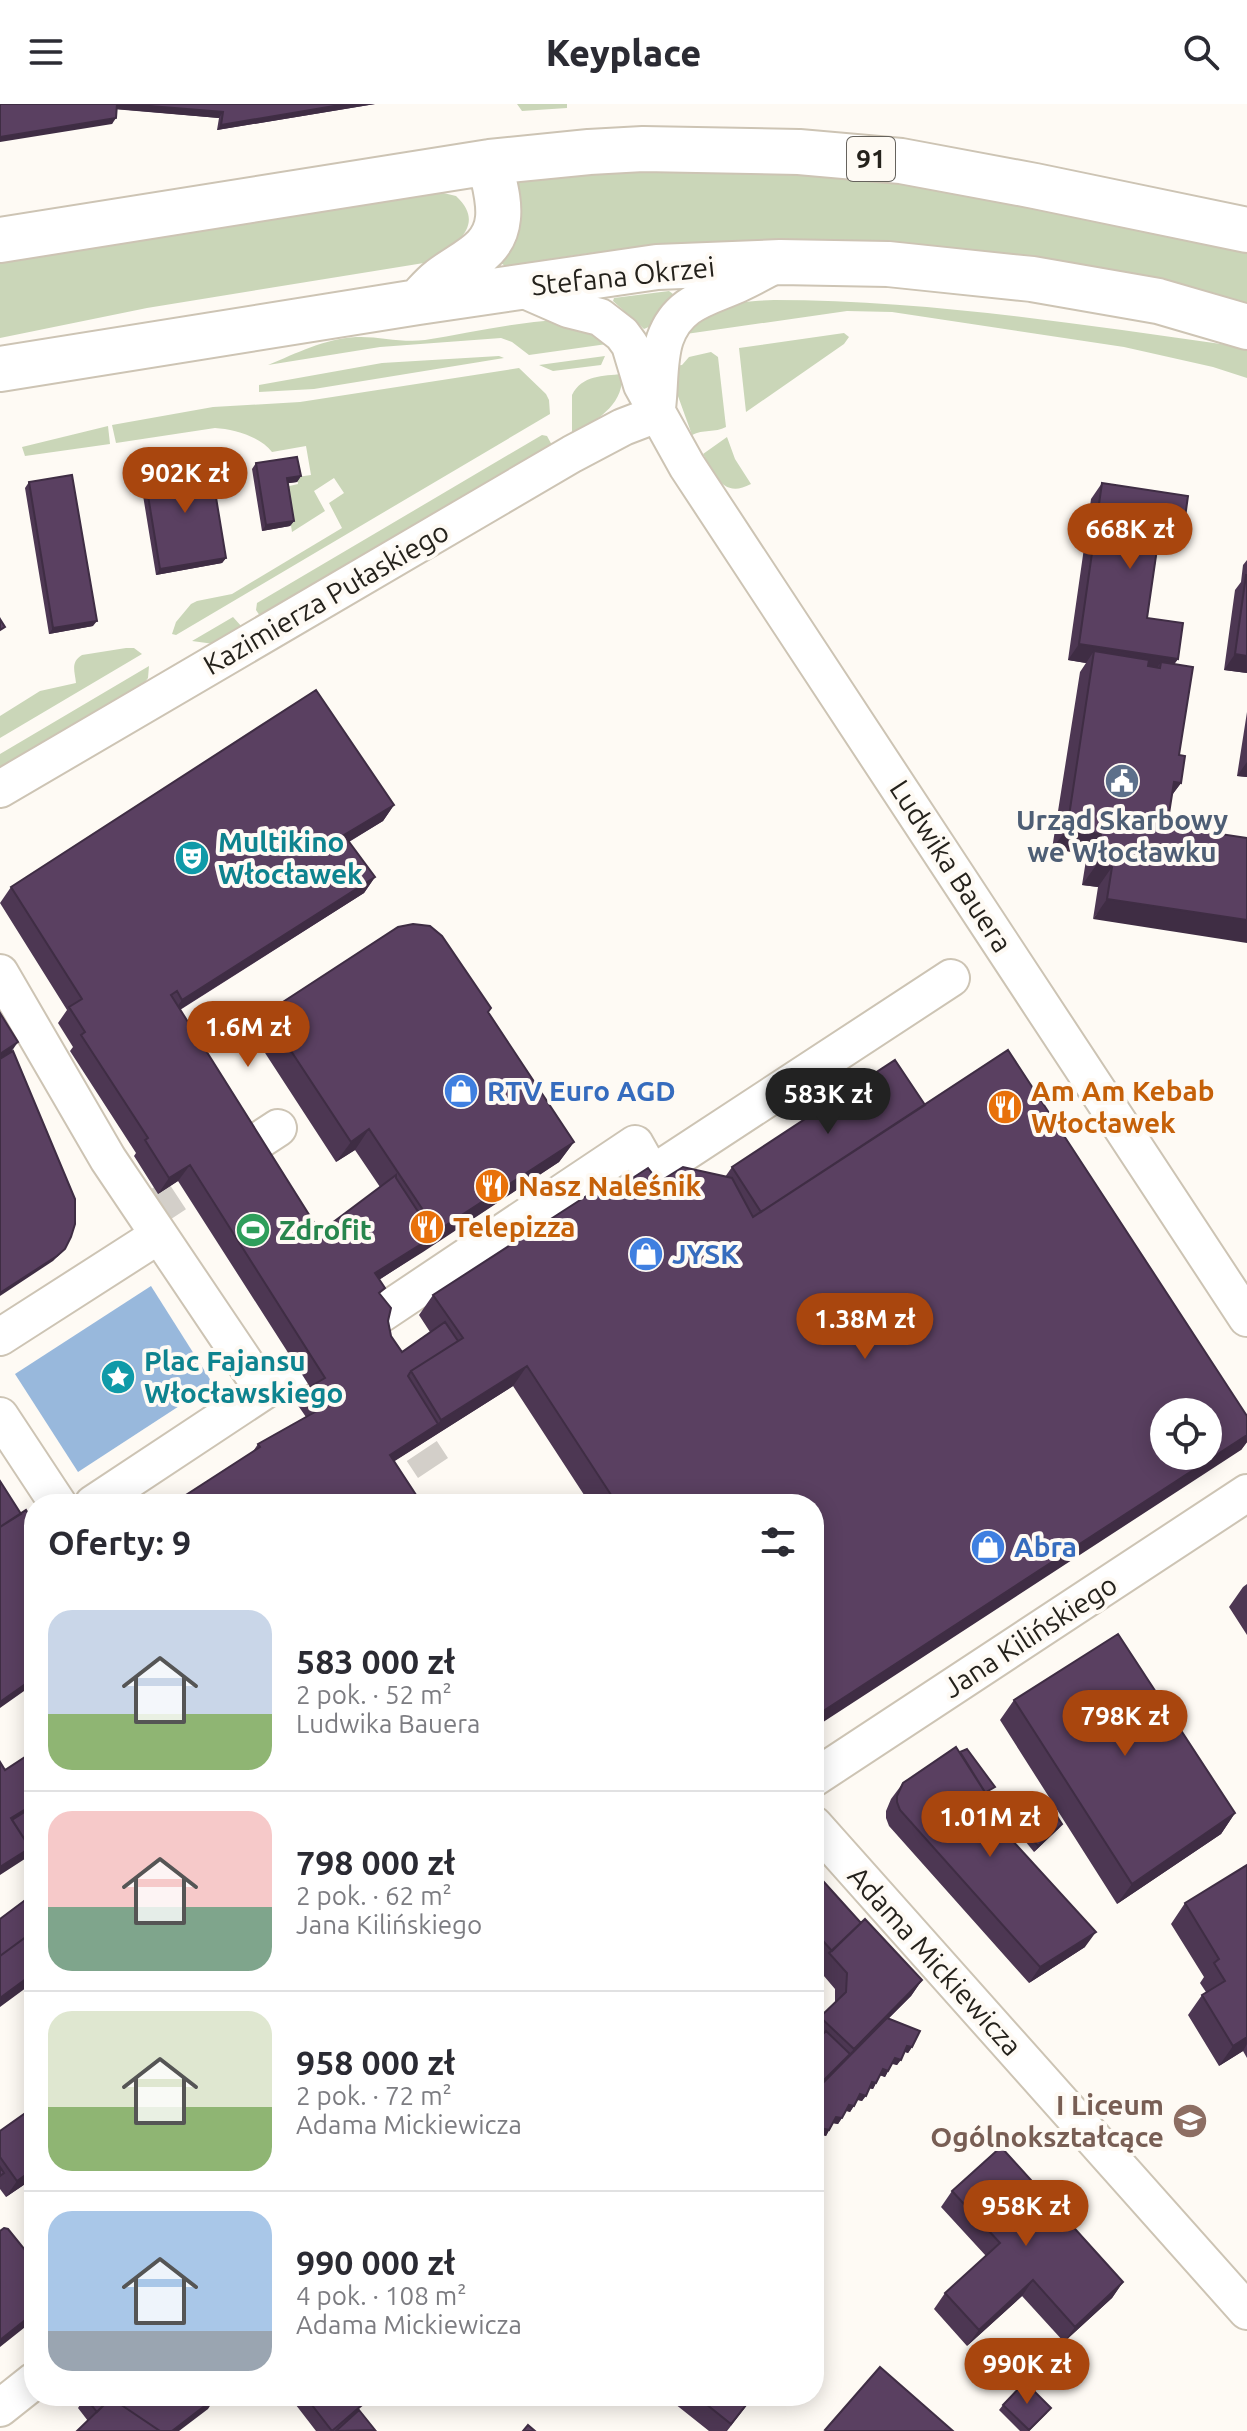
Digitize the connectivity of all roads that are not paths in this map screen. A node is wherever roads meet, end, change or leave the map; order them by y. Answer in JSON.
{"nodes":[{"id":1,"x":490,"y":162,"type":"junction"},
{"id":2,"x":1247,"y":230,"type":"edge"},
{"id":3,"x":0,"y":240,"type":"edge"},
{"id":4,"x":780,"y":262,"type":"junction"},
{"id":5,"x":520,"y":288,"type":"junction"},
{"id":6,"x":418,"y":302,"type":"junction"},
{"id":7,"x":1247,"y":327,"type":"edge"},
{"id":8,"x":0,"y":369,"type":"edge"},
{"id":9,"x":657,"y":414,"type":"junction"},
{"id":10,"x":0,"y":789,"type":"edge"},
{"id":11,"x":0,"y":973,"type":"edge"},
{"id":12,"x":951,"y":978,"type":"dead end"},
{"id":13,"x":278,"y":1128,"type":"dead end"},
{"id":14,"x":246,"y":1149,"type":"tunnel mouth"},
{"id":15,"x":159,"y":1235,"type":"junction"},
{"id":16,"x":375,"y":1318,"type":"edge"},
{"id":17,"x":1247,"y":1318,"type":"edge"},
{"id":18,"x":0,"y":1337,"type":"edge"},
{"id":19,"x":297,"y":1369,"type":"dead end"},
{"id":20,"x":264,"y":1391,"type":"junction"},
{"id":21,"x":0,"y":1416,"type":"edge"},
{"id":22,"x":1247,"y":1493,"type":"edge"},
{"id":23,"x":51,"y":1494,"type":"edge"},
{"id":24,"x":108,"y":1494,"type":"edge"},
{"id":25,"x":824,"y":1771,"type":"edge"},
{"id":26,"x":824,"y":1836,"type":"edge"},
{"id":27,"x":1247,"y":2311,"type":"edge"},
{"id":28,"x":24,"y":2389,"type":"edge"},
{"id":29,"x":0,"y":2408,"type":"edge"}],
"edges":[{"from":1,"to":2,"type":"main road","number":"91"},
{"from":1,"to":3,"type":"main road","number":"91"},
{"from":1,"to":6,"type":"main road"},
{"from":4,"to":5,"type":"main road","name":"Stefana Okrzei"},
{"from":4,"to":7,"type":"main road","name":"Stefana Okrzei"},
{"from":4,"to":9,"type":"street"},
{"from":5,"to":6,"type":"main road","name":"Stefana Okrzei"},
{"from":5,"to":9,"type":"street","name":"Ludwika Bauera"},
{"from":6,"to":8,"type":"main road","name":"Stefana Okrzei"},
{"from":9,"to":10,"type":"street","name":"Kazimierza Pułaskiego"},
{"from":9,"to":17,"type":"street","name":"Ludwika Bauera"},
{"from":11,"to":15,"type":"street"},
{"from":12,"to":16,"type":"street"},
{"from":13,"to":14,"type":"street"},
{"from":15,"to":18,"type":"street"},
{"from":15,"to":20,"type":"street"},
{"from":19,"to":20,"type":"street"},
{"from":20,"to":24,"type":"street"},
{"from":21,"to":23,"type":"street"},
{"from":22,"to":25,"type":"street","name":"Jana Kilińskiego"},
{"from":26,"to":27,"type":"street","name":"Adama Mickiewicza"},
{"from":28,"to":29,"type":"street"}]}
